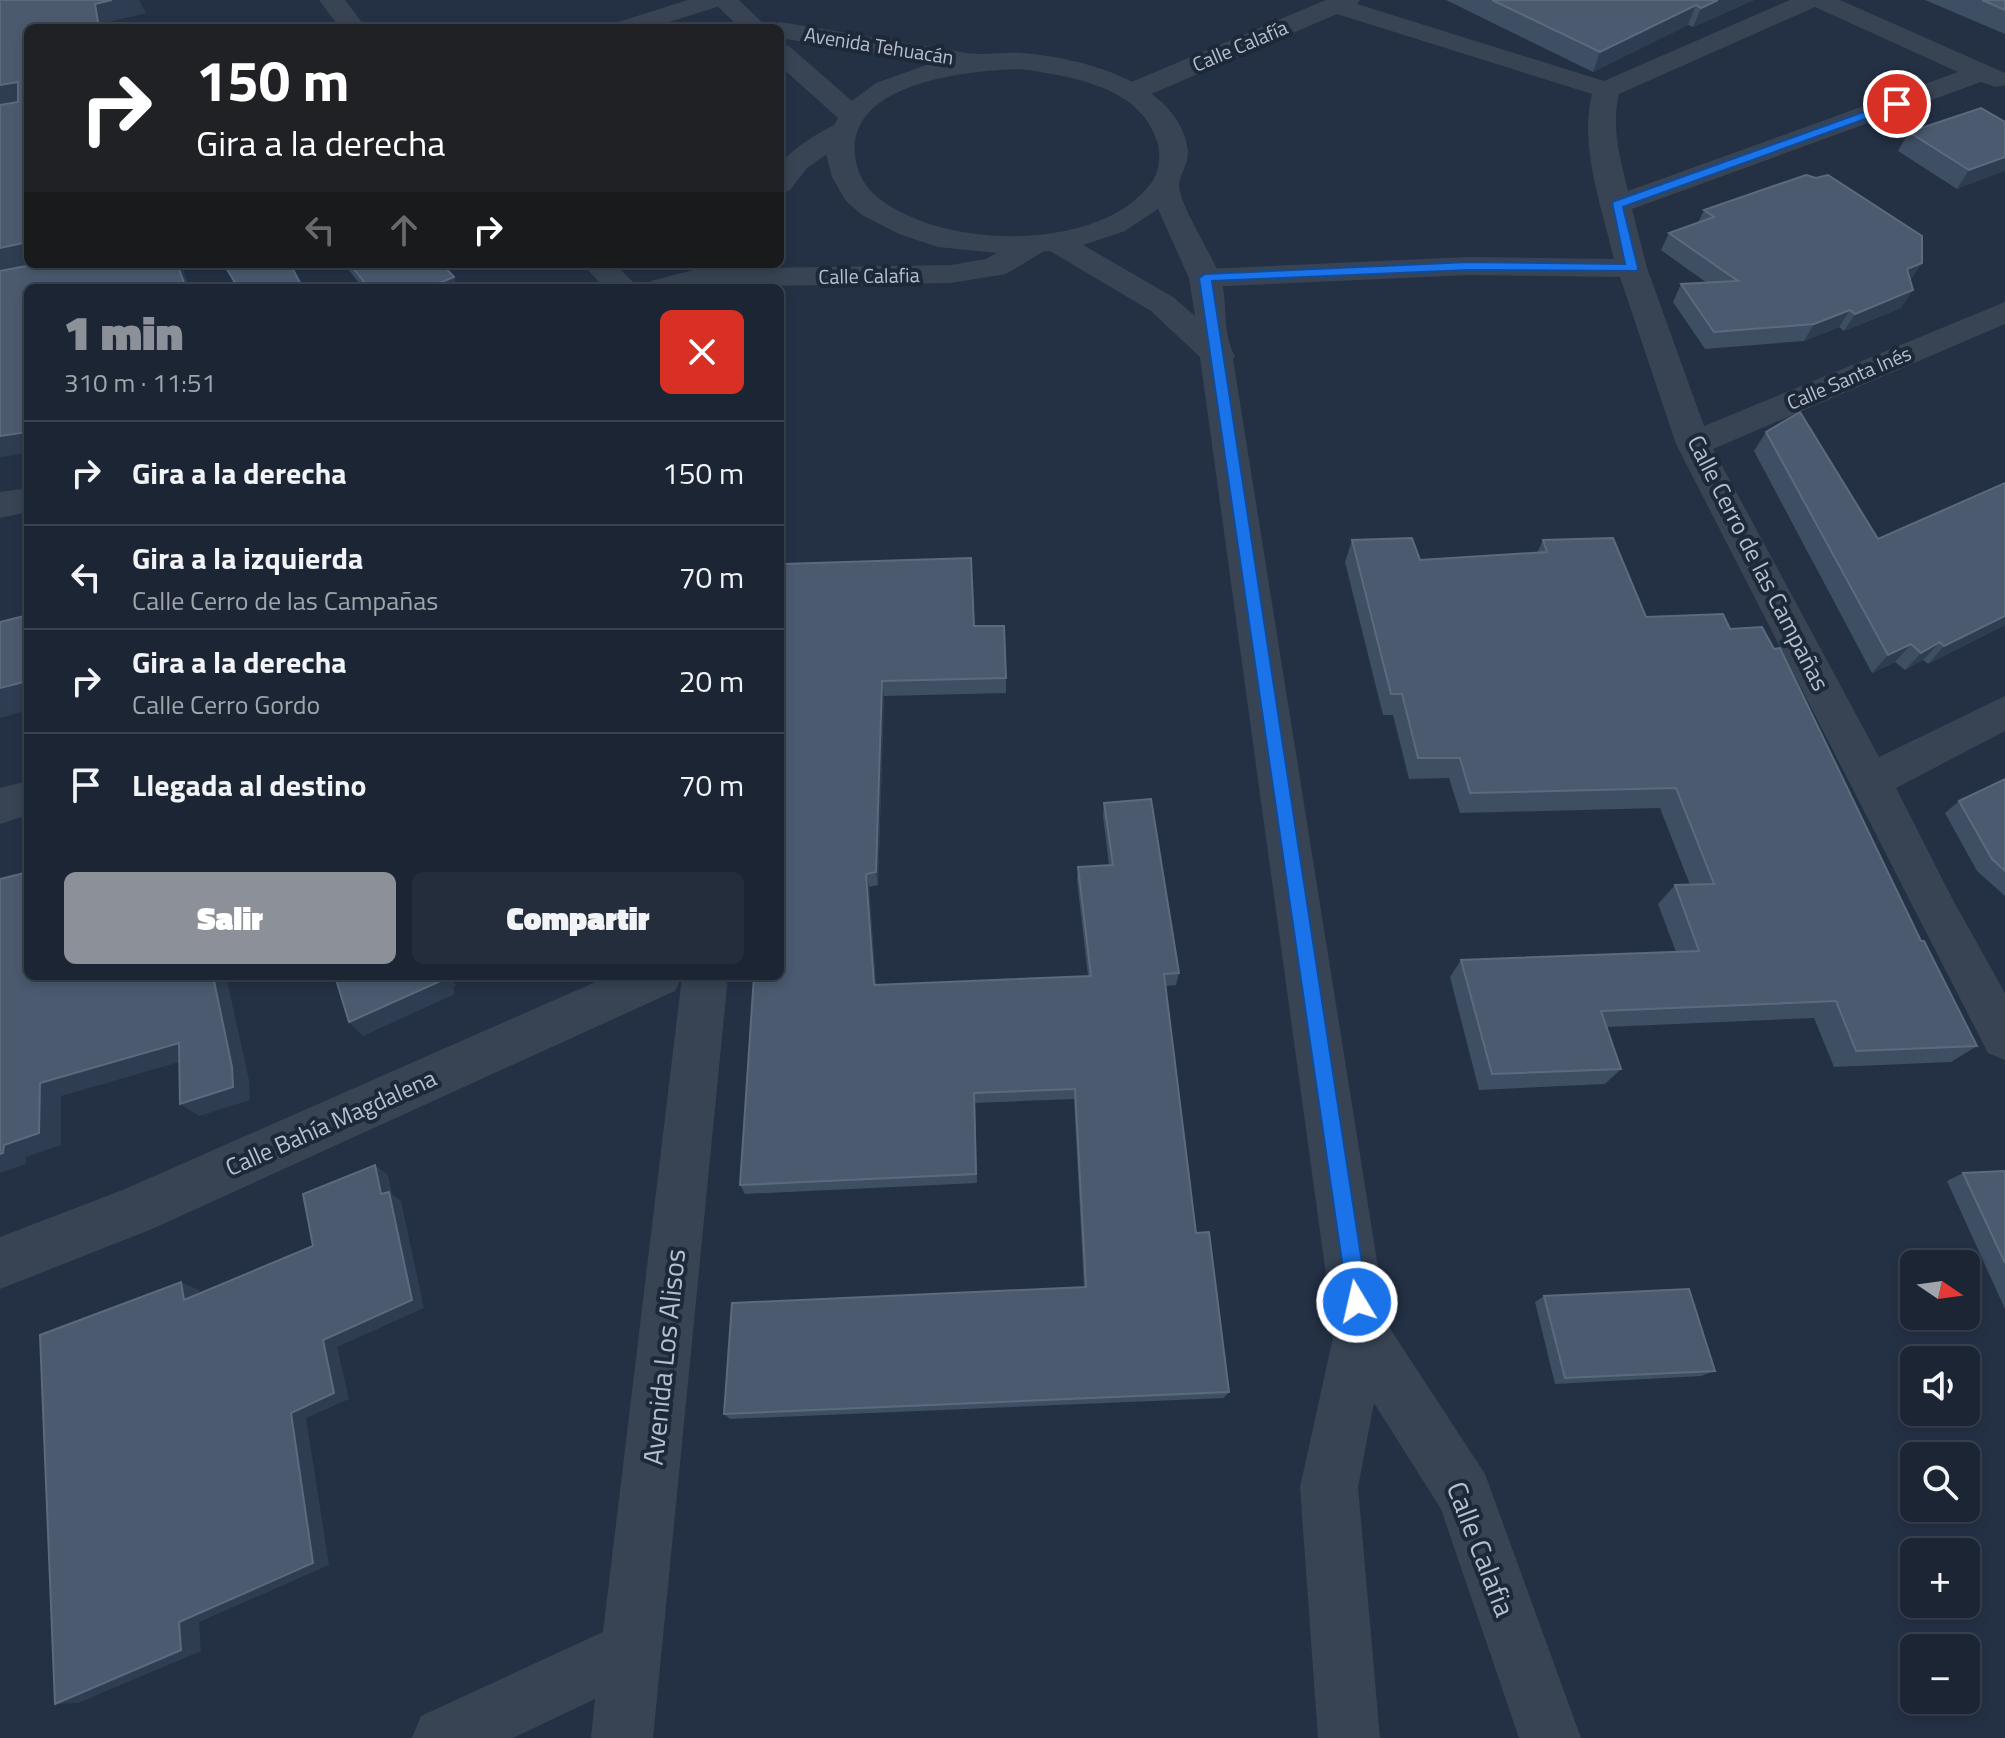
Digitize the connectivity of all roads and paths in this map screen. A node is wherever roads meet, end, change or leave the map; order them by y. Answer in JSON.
{"nodes":[{"id":1,"x":332,"y":0,"type":"edge"},
{"id":2,"x":714,"y":0,"type":"edge"},
{"id":3,"x":724,"y":0,"type":"edge"},
{"id":4,"x":1811,"y":0,"type":"edge"},
{"id":5,"x":1819,"y":0,"type":"edge"},
{"id":6,"x":1341,"y":3,"type":"edge"},
{"id":7,"x":344,"y":24,"type":"edge"},
{"id":8,"x":637,"y":24,"type":"edge"},
{"id":9,"x":754,"y":24,"type":"edge"},
{"id":10,"x":784,"y":31,"type":"edge"},
{"id":11,"x":784,"y":56,"type":"edge"},
{"id":12,"x":978,"y":62,"type":"junction"},
{"id":13,"x":1993,"y":78,"type":"edge"},
{"id":14,"x":1606,"y":90,"type":"junction"},
{"id":15,"x":1132,"y":92,"type":"junction"},
{"id":16,"x":848,"y":122,"type":"junction"},
{"id":17,"x":784,"y":179,"type":"edge"},
{"id":18,"x":1165,"y":185,"type":"junction"},
{"id":19,"x":1616,"y":205,"type":"junction"},
{"id":20,"x":1045,"y":243,"type":"junction"},
{"id":21,"x":601,"y":268,"type":"edge"},
{"id":22,"x":1632,"y":268,"type":"junction"},
{"id":23,"x":704,"y":271,"type":"edge"},
{"id":24,"x":1205,"y":278,"type":"junction"},
{"id":25,"x":619,"y":284,"type":"edge"},
{"id":26,"x":672,"y":284,"type":"edge"},
{"id":27,"x":2005,"y":312,"type":"edge"},
{"id":28,"x":1219,"y":356,"type":"junction"},
{"id":29,"x":1693,"y":444,"type":"junction"},
{"id":30,"x":24,"y":501,"type":"edge"},
{"id":31,"x":0,"y":505,"type":"edge"},
{"id":32,"x":2005,"y":712,"type":"edge"},
{"id":33,"x":1871,"y":781,"type":"junction"},
{"id":34,"x":24,"y":799,"type":"edge"},
{"id":35,"x":0,"y":806,"type":"edge"},
{"id":36,"x":650,"y":980,"type":"edge"},
{"id":37,"x":705,"y":980,"type":"edge"},
{"id":38,"x":2005,"y":1038,"type":"edge"},
{"id":39,"x":0,"y":1263,"type":"edge"},
{"id":40,"x":1361,"y":1333,"type":"junction"},
{"id":41,"x":632,"y":1650,"type":"junction"},
{"id":42,"x":443,"y":1738,"type":"edge"},
{"id":43,"x":622,"y":1738,"type":"edge"},
{"id":44,"x":1349,"y":1738,"type":"edge"},
{"id":45,"x":1550,"y":1738,"type":"edge"}],
"edges":[{"from":1,"to":7,"type":"street"},
{"from":2,"to":8,"type":"street"},
{"from":3,"to":9,"type":"street"},
{"from":4,"to":14,"type":"street"},
{"from":5,"to":13,"type":"street"},
{"from":6,"to":14,"type":"street"},
{"from":6,"to":15,"type":"street","name":"Calle Calafía"},
{"from":10,"to":12,"type":"street","name":"Avenida Tehuacán"},
{"from":11,"to":16,"type":"street","name":"Avenida Tehuacán"},
{"from":12,"to":15,"type":"street"},
{"from":12,"to":16,"type":"street"},
{"from":13,"to":19,"type":"street"},
{"from":14,"to":19,"type":"street","name":"Calle Cerro de las Campañas"},
{"from":15,"to":18,"type":"street"},
{"from":16,"to":17,"type":"street"},
{"from":16,"to":20,"type":"street"},
{"from":18,"to":20,"type":"street"},
{"from":18,"to":24,"type":"street","name":"Calle Calafia"},
{"from":19,"to":22,"type":"street","name":"Calle Cerro de las Campañas"},
{"from":20,"to":23,"type":"street","name":"Calle Calafia"},
{"from":20,"to":28,"type":"street"},
{"from":21,"to":25,"type":"street"},
{"from":22,"to":24,"type":"street"},
{"from":22,"to":29,"type":"street","name":"Calle Cerro de las Campañas"},
{"from":23,"to":26,"type":"street","name":"Calle Calafia"},
{"from":24,"to":28,"type":"street","name":"Calle Calafia"},
{"from":27,"to":29,"type":"street","name":"Calle Santa Inés"},
{"from":28,"to":40,"type":"street","name":"Calle Calafia"},
{"from":29,"to":33,"type":"street","name":"Calle Cerro de las Campañas"},
{"from":30,"to":31,"type":"street"},
{"from":32,"to":33,"type":"street"},
{"from":33,"to":38,"type":"street","name":"Calle Cerro de las Campañas"},
{"from":34,"to":35,"type":"street"},
{"from":36,"to":39,"type":"street","name":"Calle Bahía Magdalena"},
{"from":37,"to":41,"type":"street","name":"Avenida Los Alisos"},
{"from":40,"to":44,"type":"street","name":"Calle Calafia"},
{"from":40,"to":45,"type":"street","name":"Calle Calafia"},
{"from":41,"to":42,"type":"street"},
{"from":41,"to":43,"type":"street","name":"Avenida Los Alisos"}]}
